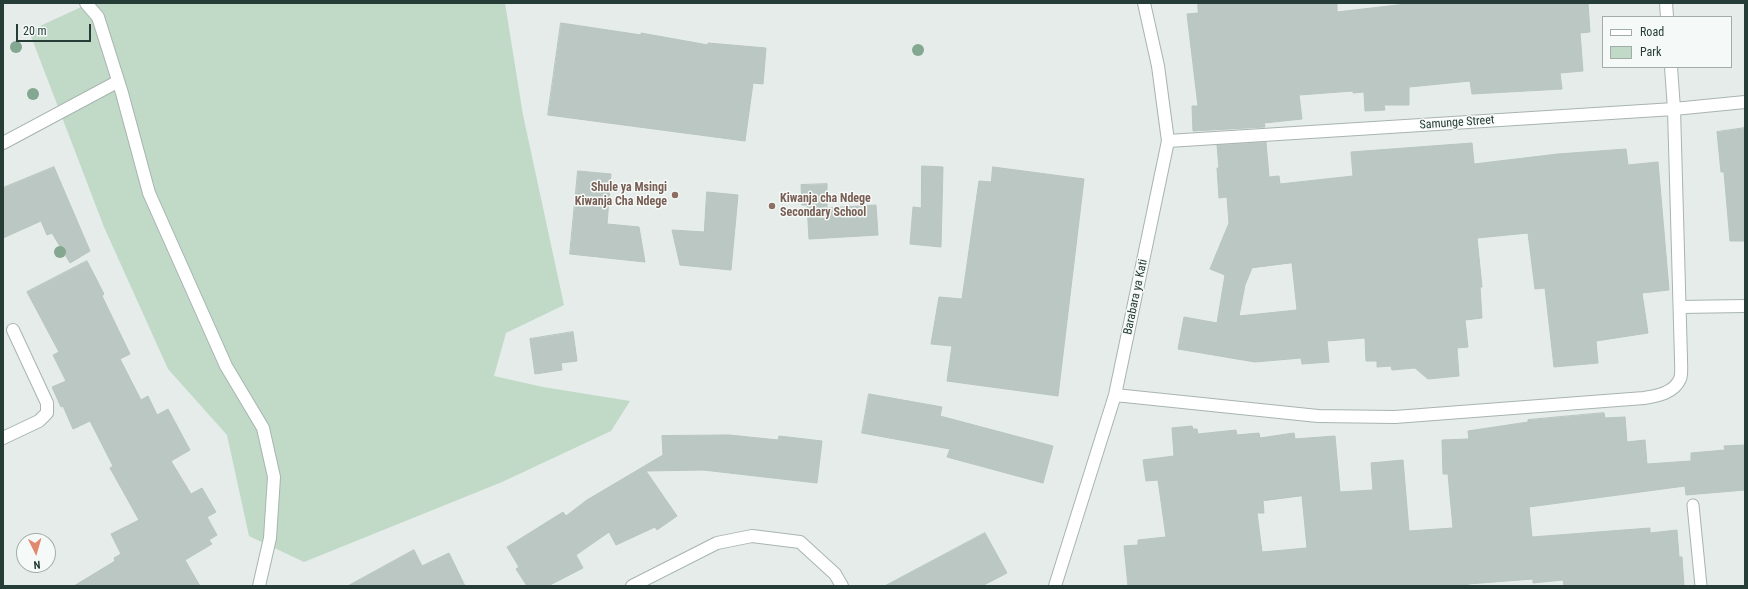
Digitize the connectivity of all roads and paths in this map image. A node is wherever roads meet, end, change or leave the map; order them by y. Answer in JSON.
{"nodes":[{"id":1,"x":86,"y":3,"type":"edge"},
{"id":2,"x":1144,"y":3,"type":"edge"},
{"id":3,"x":1666,"y":3,"type":"edge"},
{"id":4,"x":1667,"y":16,"type":"edge"},
{"id":5,"x":1671,"y":68,"type":"edge"},
{"id":6,"x":118,"y":82,"type":"junction"},
{"id":7,"x":1745,"y":102,"type":"edge"},
{"id":8,"x":1674,"y":109,"type":"junction"},
{"id":9,"x":1168,"y":141,"type":"junction"},
{"id":10,"x":3,"y":143,"type":"edge"},
{"id":11,"x":1745,"y":306,"type":"edge"},
{"id":12,"x":1680,"y":307,"type":"junction"},
{"id":13,"x":13,"y":330,"type":"dead end"},
{"id":14,"x":1115,"y":395,"type":"junction"},
{"id":15,"x":3,"y":438,"type":"edge"},
{"id":16,"x":1693,"y":505,"type":"dead end"},
{"id":17,"x":259,"y":586,"type":"edge"},
{"id":18,"x":632,"y":586,"type":"edge"},
{"id":19,"x":842,"y":586,"type":"edge"},
{"id":20,"x":1055,"y":586,"type":"edge"},
{"id":21,"x":1701,"y":586,"type":"edge"}],
"edges":[{"from":1,"to":6,"type":"street"},
{"from":2,"to":9,"type":"street","name":"Barabara ya Kati"},
{"from":3,"to":4,"type":"street"},
{"from":5,"to":8,"type":"street"},
{"from":6,"to":10,"type":"street"},
{"from":6,"to":17,"type":"street"},
{"from":7,"to":8,"type":"street","name":"Samunge Street"},
{"from":8,"to":9,"type":"street","name":"Samunge Street"},
{"from":8,"to":12,"type":"street"},
{"from":9,"to":14,"type":"street","name":"Barabara ya Kati"},
{"from":11,"to":12,"type":"street"},
{"from":12,"to":14,"type":"street"},
{"from":13,"to":15,"type":"street"},
{"from":14,"to":20,"type":"street","name":"Barabara ya Kati"},
{"from":16,"to":21,"type":"lane"},
{"from":18,"to":19,"type":"street"}]}
